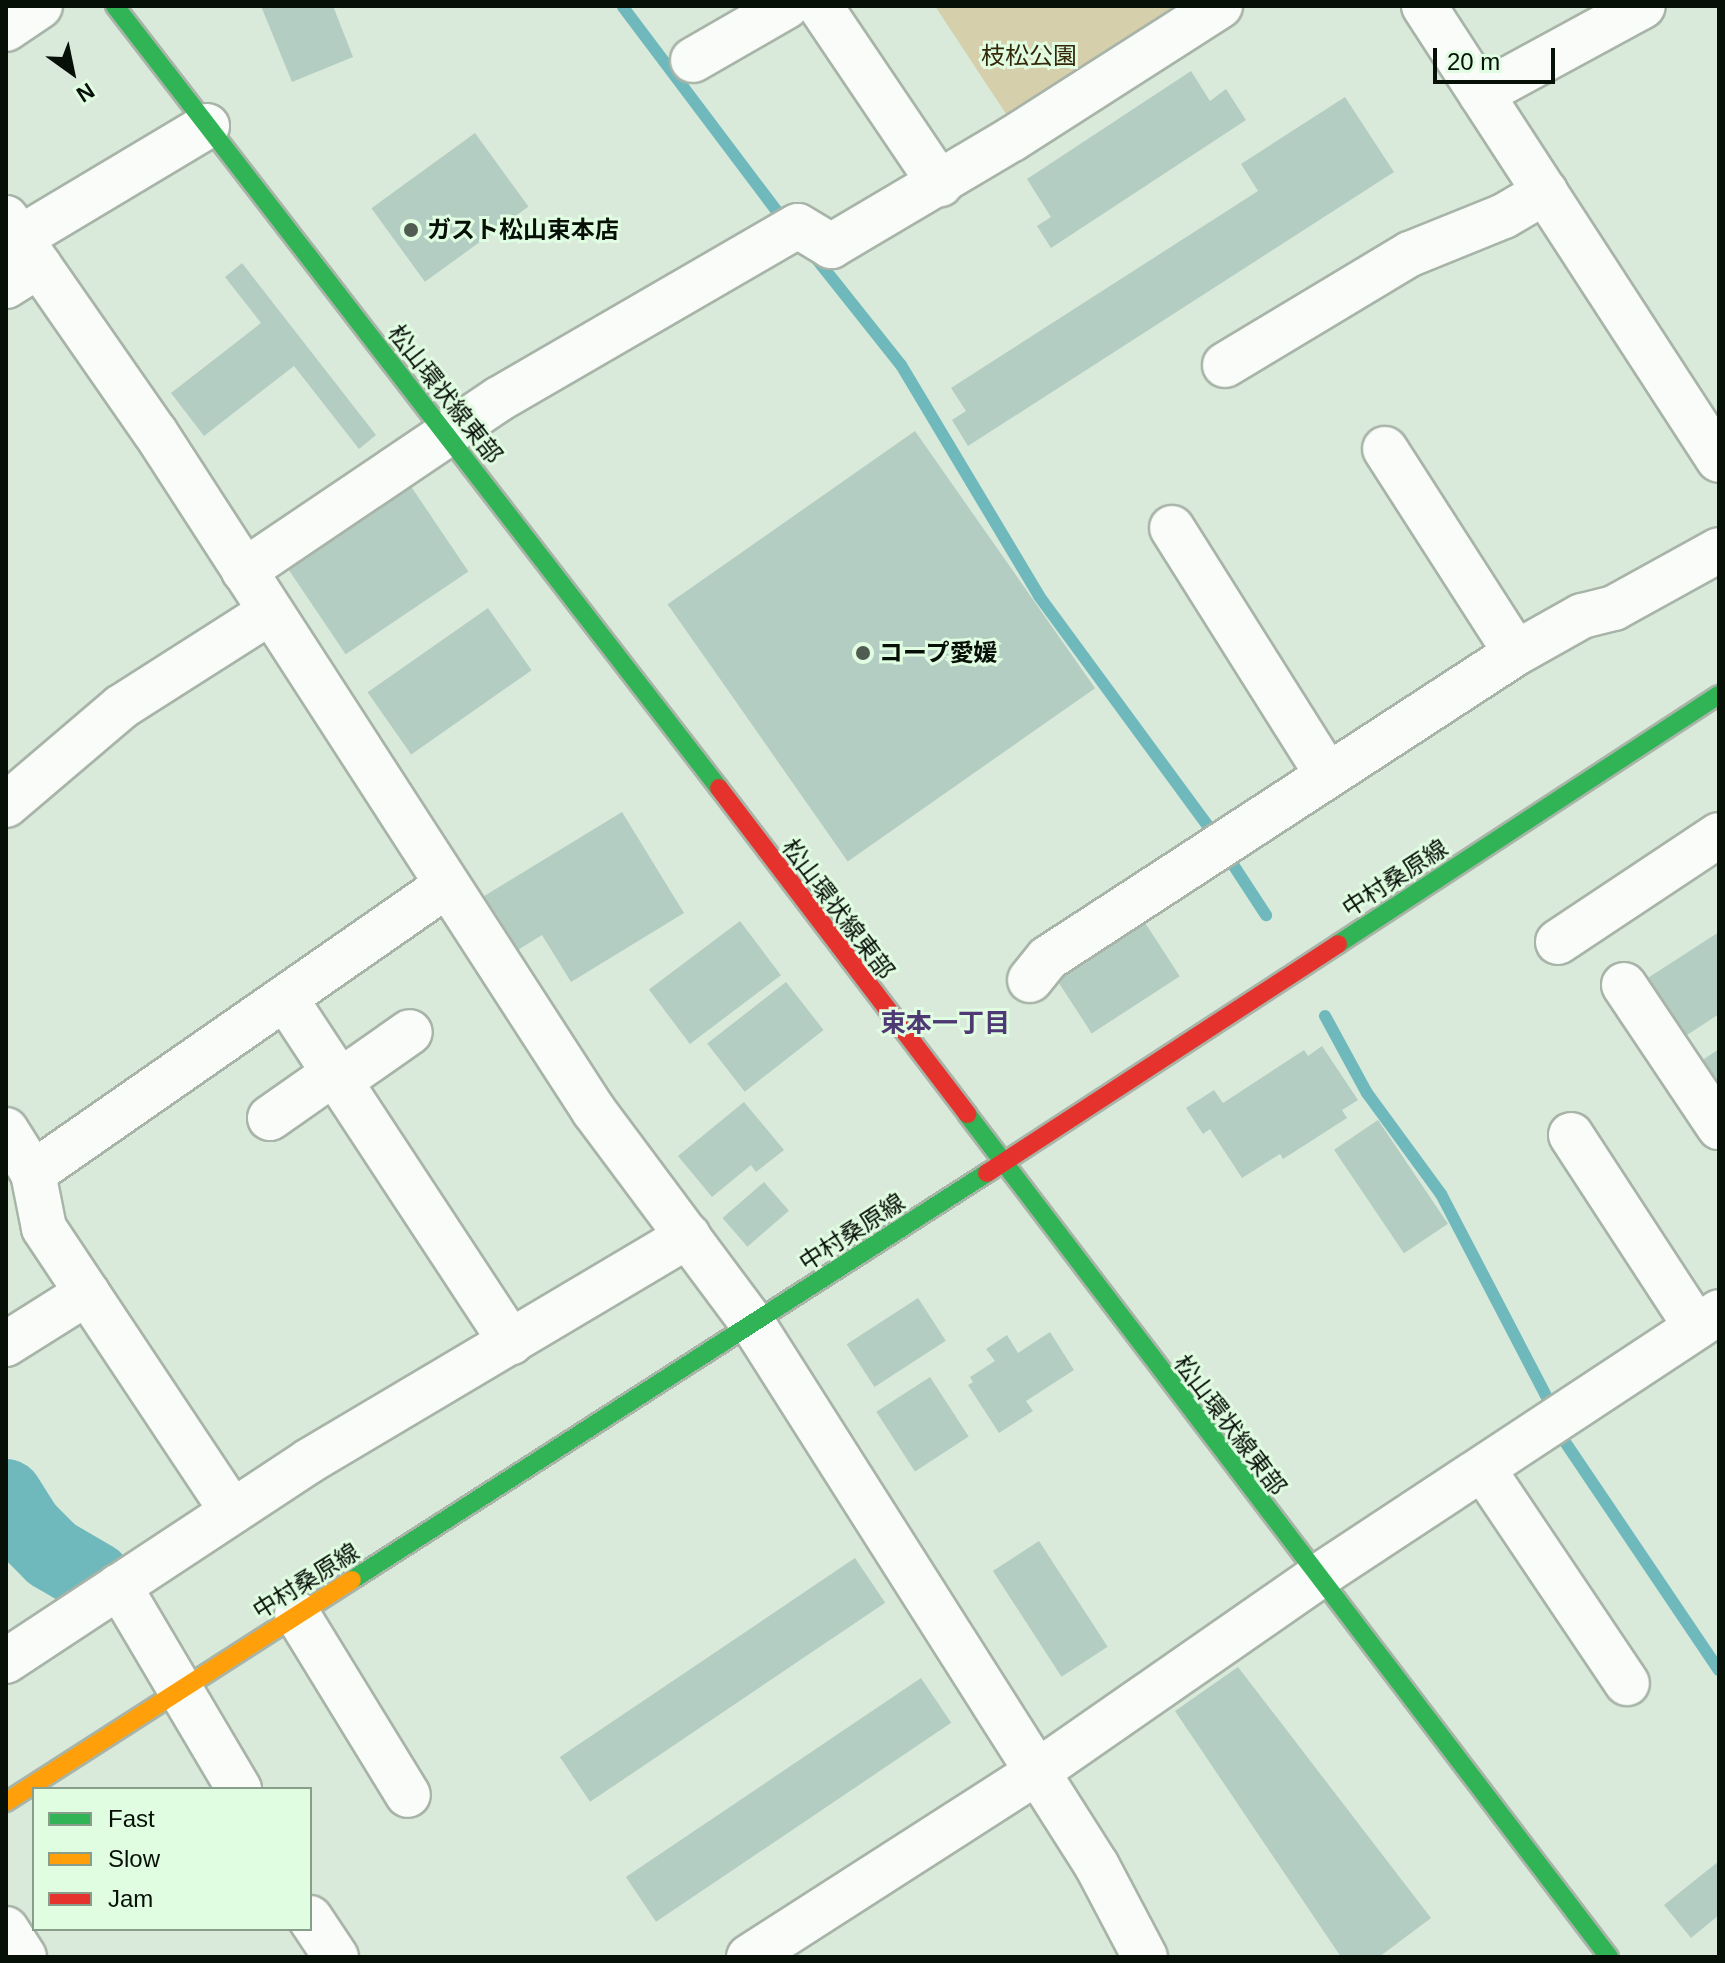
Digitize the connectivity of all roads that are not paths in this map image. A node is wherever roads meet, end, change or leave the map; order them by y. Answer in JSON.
{"nodes":[{"id":1,"x":40,"y":6,"type":"edge"},
{"id":2,"x":115,"y":6,"type":"edge"},
{"id":3,"x":787,"y":6,"type":"edge"},
{"id":4,"x":820,"y":6,"type":"edge"},
{"id":5,"x":1220,"y":6,"type":"edge"},
{"id":6,"x":1424,"y":6,"type":"edge"},
{"id":7,"x":1643,"y":6,"type":"edge"},
{"id":8,"x":6,"y":29,"type":"edge"},
{"id":9,"x":693,"y":60,"type":"dead end"},
{"id":10,"x":1481,"y":94,"type":"junction"},
{"id":11,"x":207,"y":126,"type":"junction"},
{"id":12,"x":940,"y":184,"type":"junction"},
{"id":13,"x":1545,"y":192,"type":"junction"},
{"id":14,"x":18,"y":252,"type":"edge"},
{"id":15,"x":1225,"y":365,"type":"dead end"},
{"id":16,"x":445,"y":434,"type":"junction"},
{"id":17,"x":1385,"y":449,"type":"dead end"},
{"id":18,"x":1719,"y":460,"type":"edge"},
{"id":19,"x":1172,"y":528,"type":"dead end"},
{"id":20,"x":1719,"y":550,"type":"edge"},
{"id":21,"x":244,"y":571,"type":"junction"},
{"id":22,"x":270,"y":612,"type":"junction"},
{"id":23,"x":1516,"y":653,"type":"junction"},
{"id":24,"x":1719,"y":695,"type":"edge"},
{"id":25,"x":1327,"y":774,"type":"junction"},
{"id":26,"x":6,"y":805,"type":"edge"},
{"id":27,"x":1719,"y":835,"type":"edge"},
{"id":28,"x":447,"y":885,"type":"junction"},
{"id":29,"x":1558,"y":942,"type":"dead end"},
{"id":30,"x":1030,"y":980,"type":"dead end"},
{"id":31,"x":1624,"y":985,"type":"dead end"},
{"id":32,"x":285,"y":998,"type":"junction"},
{"id":33,"x":410,"y":1032,"type":"dead end"},
{"id":34,"x":337,"y":1077,"type":"junction"},
{"id":35,"x":270,"y":1118,"type":"dead end"},
{"id":36,"x":1719,"y":1127,"type":"edge"},
{"id":37,"x":6,"y":1130,"type":"edge"},
{"id":38,"x":1571,"y":1135,"type":"dead end"},
{"id":39,"x":1001,"y":1164,"type":"junction"},
{"id":40,"x":33,"y":1173,"type":"junction"},
{"id":41,"x":688,"y":1236,"type":"junction"},
{"id":42,"x":87,"y":1293,"type":"junction"},
{"id":43,"x":1707,"y":1319,"type":"edge"},
{"id":44,"x":753,"y":1324,"type":"junction"},
{"id":45,"x":511,"y":1342,"type":"junction"},
{"id":46,"x":6,"y":1344,"type":"edge"},
{"id":47,"x":1483,"y":1469,"type":"junction"},
{"id":48,"x":232,"y":1511,"type":"junction"},
{"id":49,"x":1316,"y":1578,"type":"junction"},
{"id":50,"x":119,"y":1586,"type":"junction"},
{"id":51,"x":297,"y":1614,"type":"junction"},
{"id":52,"x":6,"y":1661,"type":"edge"},
{"id":53,"x":1627,"y":1683,"type":"dead end"},
{"id":54,"x":182,"y":1687,"type":"junction"},
{"id":55,"x":1037,"y":1772,"type":"junction"},
{"id":56,"x":238,"y":1787,"type":"edge"},
{"id":57,"x":408,"y":1795,"type":"dead end"},
{"id":58,"x":6,"y":1802,"type":"edge"},
{"id":59,"x":312,"y":1921,"type":"edge"},
{"id":60,"x":6,"y":1929,"type":"edge"},
{"id":61,"x":24,"y":1957,"type":"edge"},
{"id":62,"x":336,"y":1957,"type":"edge"},
{"id":63,"x":749,"y":1957,"type":"edge"},
{"id":64,"x":1145,"y":1957,"type":"edge"},
{"id":65,"x":1609,"y":1957,"type":"edge"}],
"edges":[{"from":1,"to":8,"type":"street"},
{"from":2,"to":11,"type":"street","name":"松山環状線東部"},
{"from":3,"to":9,"type":"street"},
{"from":4,"to":12,"type":"street"},
{"from":5,"to":12,"type":"street"},
{"from":6,"to":10,"type":"street"},
{"from":7,"to":10,"type":"street"},
{"from":10,"to":13,"type":"street"},
{"from":11,"to":14,"type":"street"},
{"from":11,"to":16,"type":"street","name":"松山環状線東部"},
{"from":12,"to":16,"type":"street"},
{"from":13,"to":15,"type":"street"},
{"from":13,"to":18,"type":"street"},
{"from":14,"to":21,"type":"street"},
{"from":16,"to":21,"type":"street"},
{"from":16,"to":39,"type":"street","name":"松山環状線東部"},
{"from":17,"to":23,"type":"street"},
{"from":19,"to":25,"type":"street"},
{"from":20,"to":23,"type":"street"},
{"from":21,"to":22,"type":"street"},
{"from":22,"to":26,"type":"street"},
{"from":22,"to":28,"type":"street"},
{"from":23,"to":25,"type":"street"},
{"from":24,"to":39,"type":"street","name":"中村桑原線"},
{"from":25,"to":30,"type":"street"},
{"from":27,"to":29,"type":"street"},
{"from":28,"to":32,"type":"street"},
{"from":28,"to":41,"type":"street"},
{"from":31,"to":36,"type":"street"},
{"from":32,"to":34,"type":"street"},
{"from":32,"to":40,"type":"street"},
{"from":33,"to":34,"type":"street"},
{"from":34,"to":35,"type":"street"},
{"from":34,"to":45,"type":"street"},
{"from":37,"to":40,"type":"street"},
{"from":38,"to":43,"type":"street"},
{"from":39,"to":44,"type":"street","name":"中村桑原線"},
{"from":39,"to":49,"type":"street","name":"松山環状線東部"},
{"from":40,"to":42,"type":"street"},
{"from":41,"to":44,"type":"street"},
{"from":41,"to":45,"type":"street"},
{"from":42,"to":46,"type":"street"},
{"from":42,"to":48,"type":"street"},
{"from":43,"to":47,"type":"street"},
{"from":44,"to":51,"type":"street","name":"中村桑原線"},
{"from":44,"to":55,"type":"street"},
{"from":45,"to":48,"type":"street"},
{"from":47,"to":49,"type":"street"},
{"from":47,"to":53,"type":"street"},
{"from":48,"to":50,"type":"street"},
{"from":49,"to":55,"type":"street"},
{"from":49,"to":65,"type":"street","name":"松山環状線東部"},
{"from":50,"to":52,"type":"street"},
{"from":50,"to":54,"type":"street"},
{"from":51,"to":54,"type":"street","name":"中村桑原線"},
{"from":51,"to":57,"type":"street"},
{"from":54,"to":56,"type":"street"},
{"from":54,"to":58,"type":"street","name":"中村桑原線"},
{"from":55,"to":63,"type":"street"},
{"from":55,"to":64,"type":"street"},
{"from":59,"to":62,"type":"street"},
{"from":60,"to":61,"type":"street"}]}
